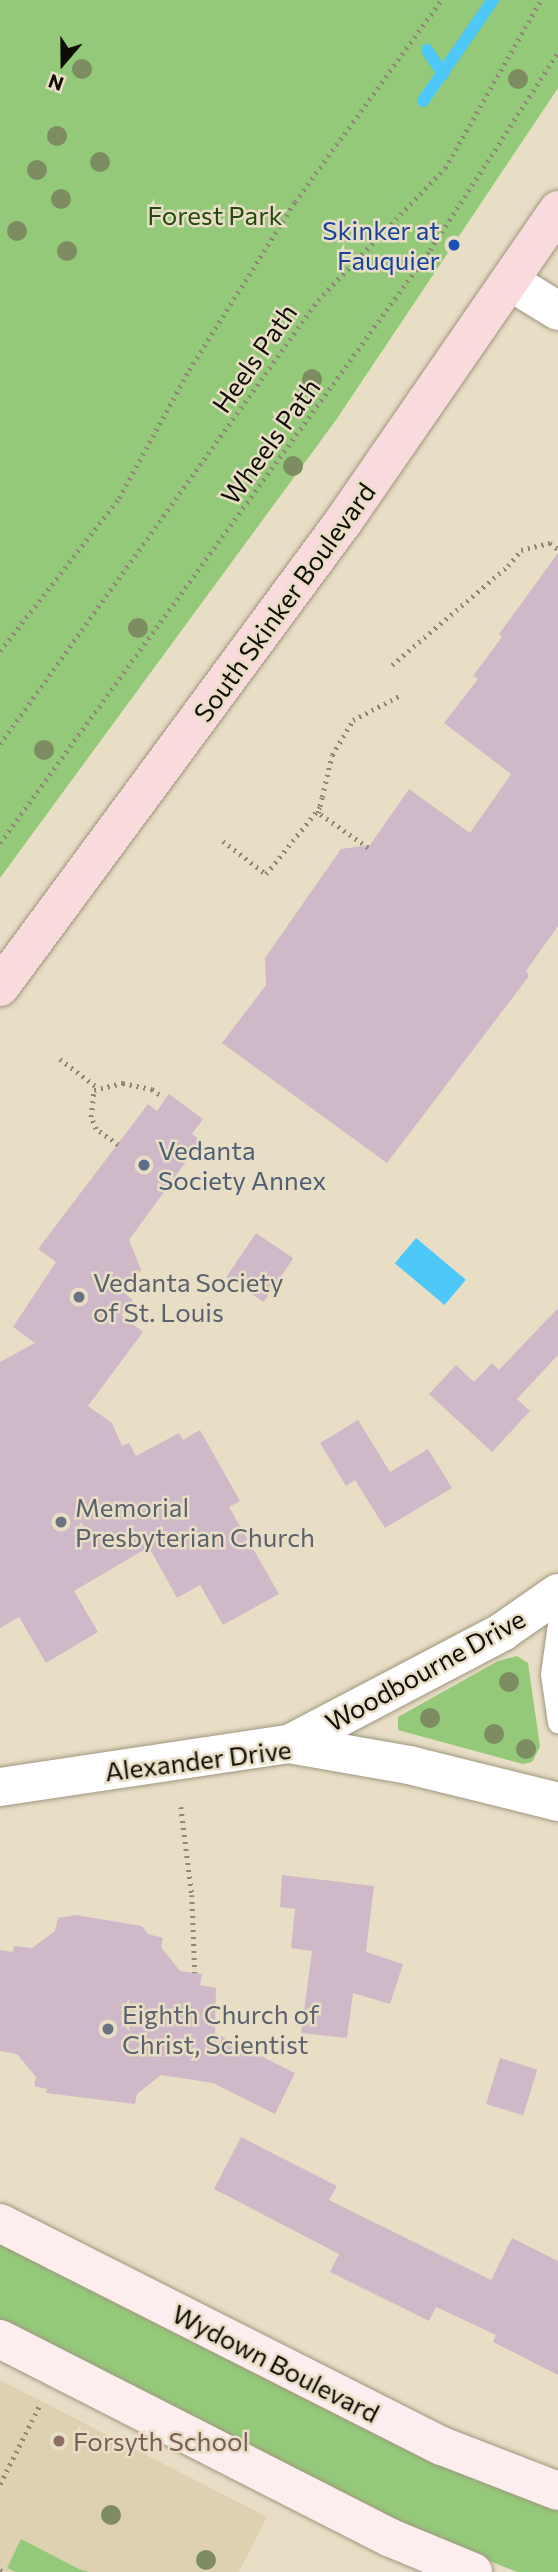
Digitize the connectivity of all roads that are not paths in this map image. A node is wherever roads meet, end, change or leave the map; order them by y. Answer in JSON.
{"nodes":[{"id":1,"x":558,"y":210,"type":"edge"},
{"id":2,"x":511,"y":282,"type":"junction"},
{"id":3,"x":558,"y":312,"type":"edge"},
{"id":4,"x":0,"y":988,"type":"edge"},
{"id":5,"x":558,"y":1593,"type":"edge"},
{"id":6,"x":558,"y":1624,"type":"edge"},
{"id":7,"x":558,"y":1722,"type":"edge"},
{"id":8,"x":289,"y":1744,"type":"junction"},
{"id":9,"x":0,"y":1787,"type":"edge"},
{"id":10,"x":558,"y":1802,"type":"edge"},
{"id":11,"x":0,"y":2223,"type":"edge"},
{"id":12,"x":0,"y":2340,"type":"edge"},
{"id":13,"x":558,"y":2491,"type":"edge"},
{"id":14,"x":473,"y":2572,"type":"edge"}],
"edges":[{"from":1,"to":2,"type":"main road","name":"South Skinker Boulevard"},
{"from":2,"to":3,"type":"street"},
{"from":2,"to":4,"type":"main road","name":"South Skinker Boulevard"},
{"from":5,"to":8,"type":"street","name":"Woodbourne Drive"},
{"from":6,"to":7,"type":"lane"},
{"from":8,"to":9,"type":"street","name":"Alexander Drive"},
{"from":8,"to":10,"type":"street","name":"Alexander Drive"},
{"from":11,"to":13,"type":"street","name":"Wydown Boulevard"},
{"from":12,"to":14,"type":"street"}]}
